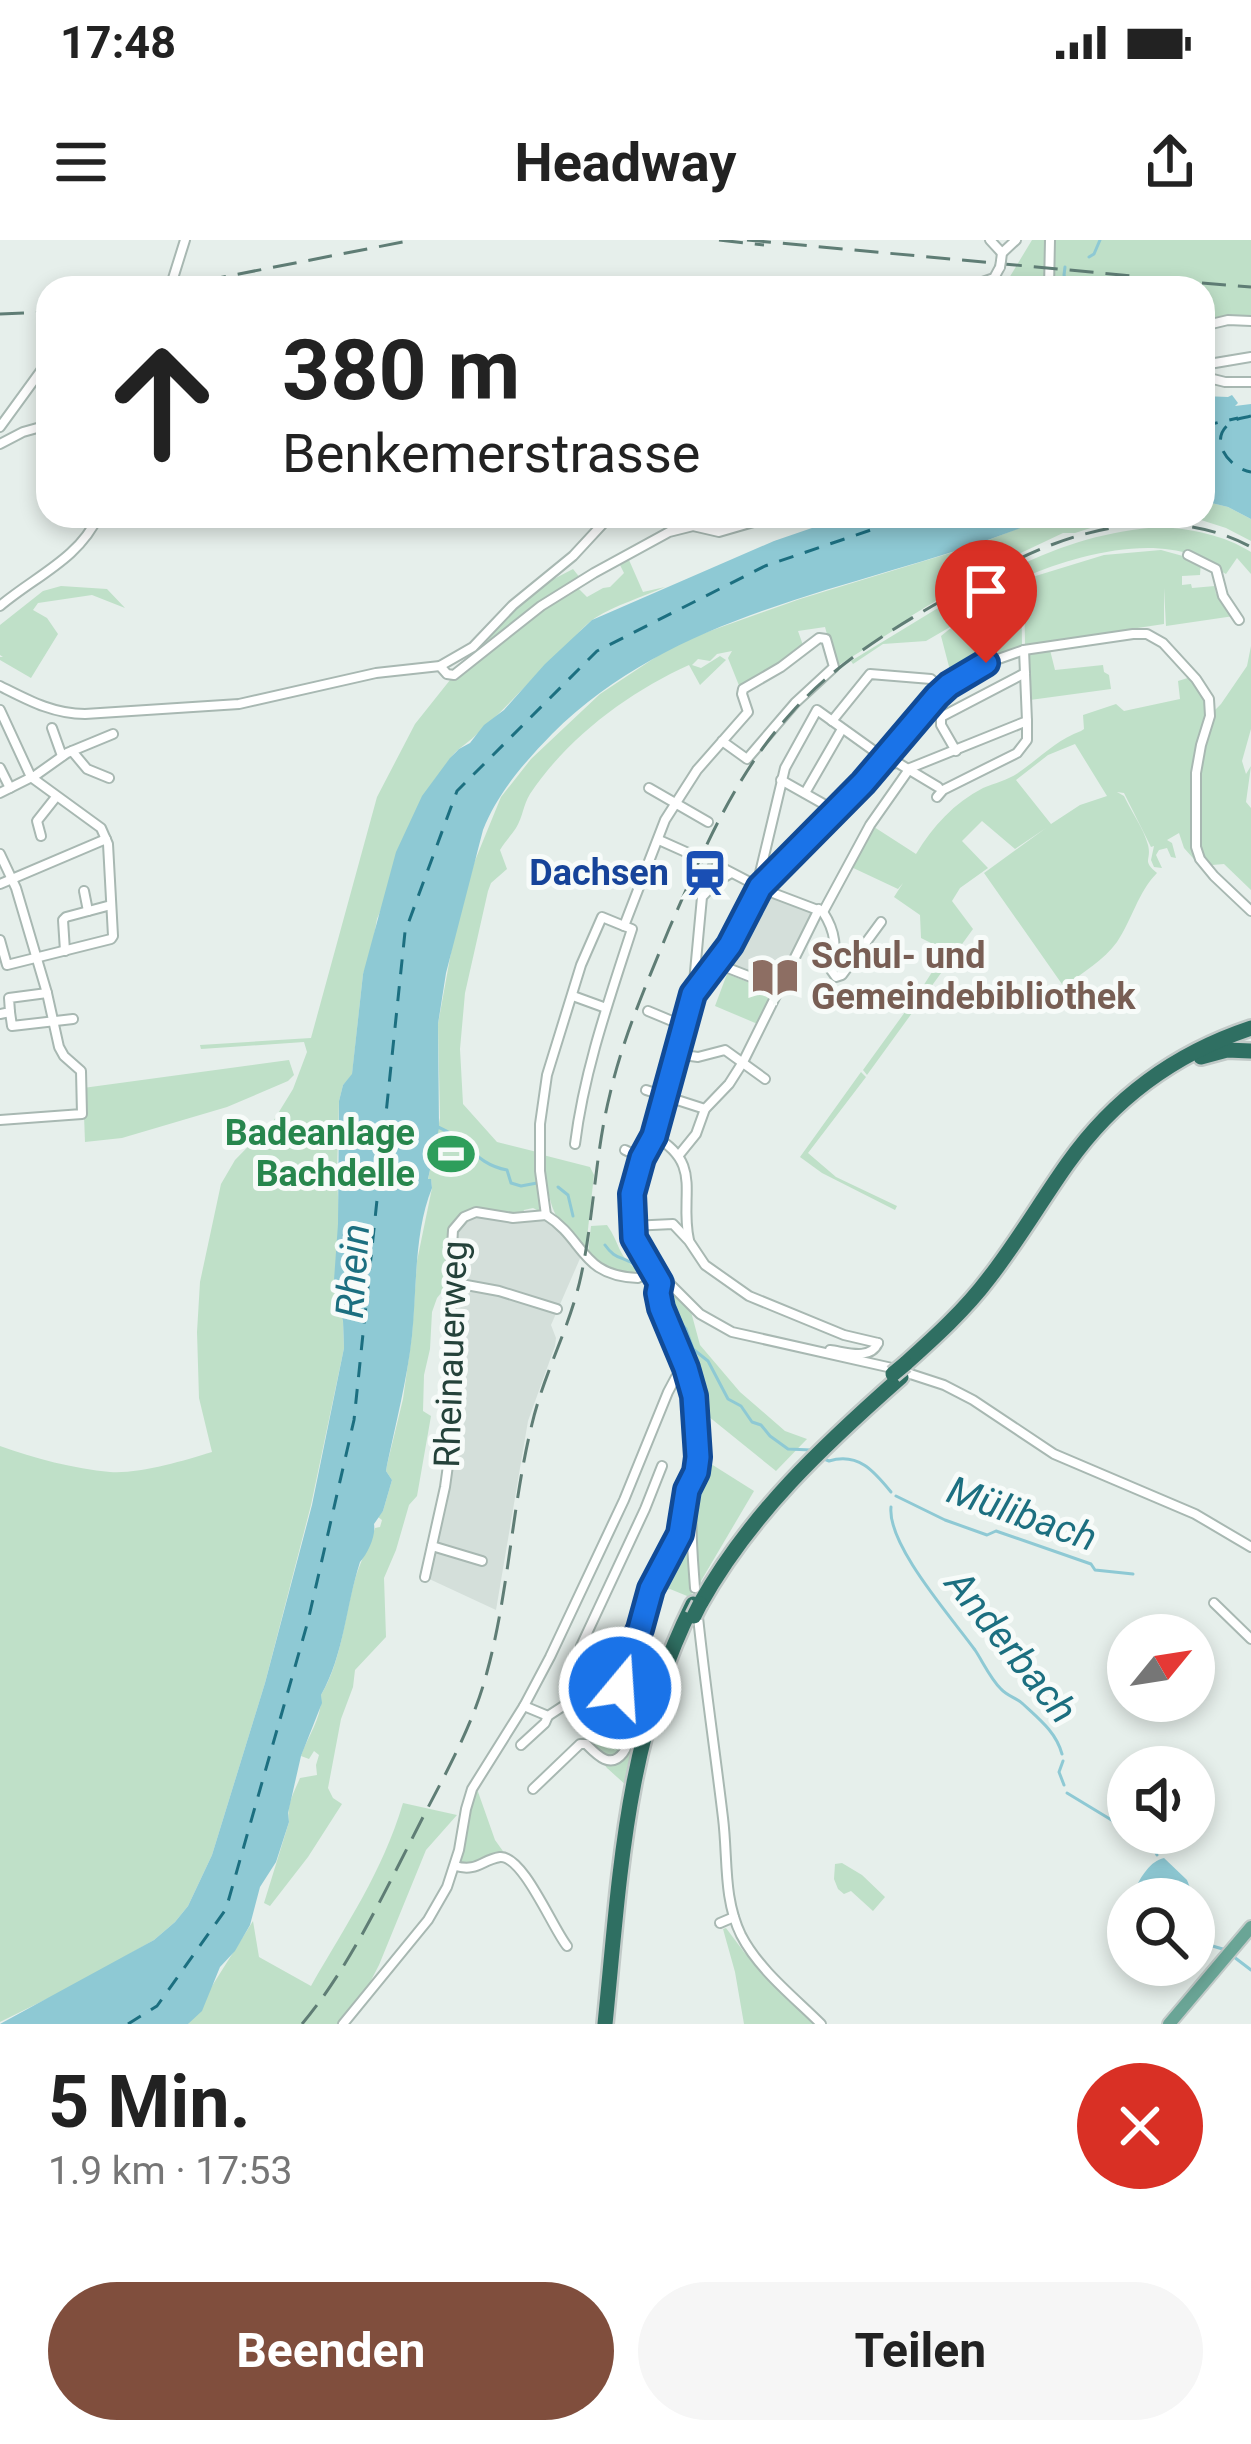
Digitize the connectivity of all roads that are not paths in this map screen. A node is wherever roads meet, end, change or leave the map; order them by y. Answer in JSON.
{"nodes":[{"id":1,"x":185,"y":240,"type":"edge"},
{"id":2,"x":990,"y":240,"type":"edge"},
{"id":3,"x":1016,"y":240,"type":"edge"},
{"id":4,"x":1050,"y":240,"type":"edge"},
{"id":5,"x":1001,"y":260,"type":"junction"},
{"id":6,"x":174,"y":276,"type":"edge"},
{"id":7,"x":995,"y":276,"type":"edge"},
{"id":8,"x":1049,"y":276,"type":"edge"},
{"id":9,"x":1251,"y":320,"type":"edge"},
{"id":10,"x":1215,"y":323,"type":"edge"},
{"id":11,"x":1251,"y":357,"type":"edge"},
{"id":12,"x":1215,"y":363,"type":"edge"},
{"id":13,"x":36,"y":378,"type":"edge"},
{"id":14,"x":1215,"y":380,"type":"edge"},
{"id":15,"x":1251,"y":382,"type":"edge"},
{"id":16,"x":0,"y":427,"type":"edge"},
{"id":17,"x":36,"y":428,"type":"edge"},
{"id":18,"x":0,"y":444,"type":"edge"},
{"id":19,"x":93,"y":528,"type":"edge"},
{"id":20,"x":599,"y":528,"type":"edge"},
{"id":21,"x":682,"y":528,"type":"edge"},
{"id":22,"x":1189,"y":555,"type":"dead end"},
{"id":23,"x":0,"y":606,"type":"edge"},
{"id":24,"x":1239,"y":620,"type":"dead end"},
{"id":25,"x":1024,"y":650,"type":"junction"},
{"id":26,"x":437,"y":666,"type":"junction"},
{"id":27,"x":1025,"y":673,"type":"junction"},
{"id":28,"x":0,"y":686,"type":"edge"},
{"id":29,"x":944,"y":690,"type":"junction"},
{"id":30,"x":0,"y":710,"type":"edge"},
{"id":31,"x":832,"y":721,"type":"junction"},
{"id":32,"x":1027,"y":721,"type":"junction"},
{"id":33,"x":52,"y":728,"type":"dead end"},
{"id":34,"x":842,"y":729,"type":"junction"},
{"id":35,"x":112,"y":734,"type":"dead end"},
{"id":36,"x":722,"y":741,"type":"junction"},
{"id":37,"x":956,"y":751,"type":"junction"},
{"id":38,"x":67,"y":753,"type":"junction"},
{"id":39,"x":881,"y":761,"type":"junction"},
{"id":40,"x":0,"y":768,"type":"edge"},
{"id":41,"x":910,"y":768,"type":"junction"},
{"id":42,"x":32,"y":777,"type":"junction"},
{"id":43,"x":109,"y":778,"type":"dead end"},
{"id":44,"x":781,"y":780,"type":"junction"},
{"id":45,"x":10,"y":788,"type":"junction"},
{"id":46,"x":649,"y":788,"type":"dead end"},
{"id":47,"x":939,"y":792,"type":"junction"},
{"id":48,"x":0,"y":793,"type":"edge"},
{"id":49,"x":805,"y":793,"type":"junction"},
{"id":50,"x":56,"y":797,"type":"junction"},
{"id":51,"x":956,"y":799,"type":"dead end"},
{"id":52,"x":675,"y":804,"type":"junction"},
{"id":53,"x":836,"y":811,"type":"junction"},
{"id":54,"x":708,"y":822,"type":"dead end"},
{"id":55,"x":41,"y":836,"type":"dead end"},
{"id":56,"x":106,"y":839,"type":"junction"},
{"id":57,"x":659,"y":841,"type":"junction"},
{"id":58,"x":0,"y":854,"type":"edge"},
{"id":59,"x":697,"y":856,"type":"tunnel mouth"},
{"id":60,"x":717,"y":865,"type":"tunnel mouth"},
{"id":61,"x":733,"y":872,"type":"junction"},
{"id":62,"x":13,"y":878,"type":"junction"},
{"id":63,"x":760,"y":882,"type":"junction"},
{"id":64,"x":0,"y":884,"type":"edge"},
{"id":65,"x":84,"y":892,"type":"dead end"},
{"id":66,"x":111,"y":905,"type":"junction"},
{"id":67,"x":88,"y":911,"type":"junction"},
{"id":68,"x":821,"y":911,"type":"junction"},
{"id":69,"x":1251,"y":911,"type":"edge"},
{"id":70,"x":881,"y":922,"type":"dead end"},
{"id":71,"x":624,"y":926,"type":"junction"},
{"id":72,"x":0,"y":940,"type":"edge"},
{"id":73,"x":65,"y":951,"type":"junction"},
{"id":74,"x":37,"y":958,"type":"junction"},
{"id":75,"x":715,"y":963,"type":"junction"},
{"id":76,"x":779,"y":988,"type":"junction"},
{"id":77,"x":47,"y":993,"type":"junction"},
{"id":78,"x":693,"y":994,"type":"junction"},
{"id":79,"x":573,"y":996,"type":"junction"},
{"id":80,"x":606,"y":1009,"type":"junction"},
{"id":81,"x":648,"y":1011,"type":"dead end"},
{"id":82,"x":5,"y":1013,"type":"edge"},
{"id":83,"x":73,"y":1018,"type":"dead end"},
{"id":84,"x":53,"y":1021,"type":"junction"},
{"id":85,"x":684,"y":1026,"type":"junction"},
{"id":86,"x":1251,"y":1032,"type":"edge"},
{"id":87,"x":1251,"y":1051,"type":"edge"},
{"id":88,"x":676,"y":1054,"type":"junction"},
{"id":89,"x":743,"y":1062,"type":"junction"},
{"id":90,"x":1180,"y":1065,"type":"junction"},
{"id":91,"x":764,"y":1079,"type":"dead end"},
{"id":92,"x":646,"y":1090,"type":"dead end"},
{"id":93,"x":664,"y":1096,"type":"junction"},
{"id":94,"x":705,"y":1109,"type":"junction"},
{"id":95,"x":0,"y":1120,"type":"edge"},
{"id":96,"x":654,"y":1136,"type":"junction"},
{"id":97,"x":575,"y":1144,"type":"dead end"},
{"id":98,"x":625,"y":1150,"type":"dead end"},
{"id":99,"x":680,"y":1155,"type":"junction"},
{"id":100,"x":642,"y":1158,"type":"junction"},
{"id":101,"x":546,"y":1211,"type":"junction"},
{"id":102,"x":632,"y":1226,"type":"junction"},
{"id":103,"x":689,"y":1241,"type":"junction"},
{"id":104,"x":646,"y":1273,"type":"junction"},
{"id":105,"x":450,"y":1282,"type":"junction"},
{"id":106,"x":660,"y":1283,"type":"junction"},
{"id":107,"x":557,"y":1309,"type":"dead end"},
{"id":108,"x":805,"y":1350,"type":"junction"},
{"id":109,"x":686,"y":1368,"type":"junction"},
{"id":110,"x":905,"y":1371,"type":"junction"},
{"id":111,"x":662,"y":1466,"type":"dead end"},
{"id":112,"x":696,"y":1472,"type":"junction"},
{"id":113,"x":624,"y":1500,"type":"junction"},
{"id":114,"x":645,"y":1509,"type":"junction"},
{"id":115,"x":432,"y":1546,"type":"junction"},
{"id":116,"x":1251,"y":1546,"type":"edge"},
{"id":117,"x":482,"y":1561,"type":"dead end"},
{"id":118,"x":425,"y":1577,"type":"dead end"},
{"id":119,"x":1214,"y":1603,"type":"dead end"},
{"id":120,"x":697,"y":1604,"type":"junction"},
{"id":121,"x":1251,"y":1639,"type":"edge"},
{"id":122,"x":575,"y":1697,"type":"junction"},
{"id":123,"x":524,"y":1706,"type":"junction"},
{"id":124,"x":548,"y":1716,"type":"junction"},
{"id":125,"x":598,"y":1720,"type":"dead end"},
{"id":126,"x":521,"y":1745,"type":"dead end"},
{"id":127,"x":532,"y":1789,"type":"dead end"},
{"id":128,"x":455,"y":1866,"type":"junction"},
{"id":129,"x":734,"y":1917,"type":"junction"},
{"id":130,"x":720,"y":1923,"type":"dead end"},
{"id":131,"x":1251,"y":1928,"type":"edge"},
{"id":132,"x":567,"y":1946,"type":"dead end"},
{"id":133,"x":343,"y":2024,"type":"edge"},
{"id":134,"x":608,"y":2024,"type":"edge"},
{"id":135,"x":821,"y":2024,"type":"edge"},
{"id":136,"x":1169,"y":2024,"type":"edge"}],
"edges":[{"from":1,"to":6,"type":"street"},
{"from":2,"to":5,"type":"street"},
{"from":3,"to":5,"type":"street"},
{"from":4,"to":8,"type":"street"},
{"from":5,"to":7,"type":"street"},
{"from":9,"to":10,"type":"street"},
{"from":11,"to":12,"type":"street"},
{"from":13,"to":16,"type":"street"},
{"from":14,"to":15,"type":"street"},
{"from":17,"to":18,"type":"street"},
{"from":19,"to":23,"type":"street"},
{"from":20,"to":26,"type":"street"},
{"from":21,"to":26,"type":"street"},
{"from":22,"to":24,"type":"street"},
{"from":25,"to":27,"type":"street"},
{"from":25,"to":29,"type":"street"},
{"from":25,"to":69,"type":"street"},
{"from":26,"to":28,"type":"street"},
{"from":27,"to":32,"type":"street"},
{"from":27,"to":37,"type":"street"},
{"from":29,"to":31,"type":"street"},
{"from":29,"to":39,"type":"street"},
{"from":30,"to":42,"type":"street"},
{"from":31,"to":34,"type":"street"},
{"from":31,"to":44,"type":"street"},
{"from":32,"to":37,"type":"street"},
{"from":32,"to":47,"type":"street"},
{"from":33,"to":38,"type":"street"},
{"from":34,"to":39,"type":"street"},
{"from":34,"to":49,"type":"street"},
{"from":35,"to":38,"type":"street"},
{"from":36,"to":36,"type":"street"},
{"from":36,"to":52,"type":"street"},
{"from":37,"to":41,"type":"street"},
{"from":38,"to":42,"type":"street"},
{"from":38,"to":43,"type":"street"},
{"from":39,"to":41,"type":"street"},
{"from":39,"to":53,"type":"street"},
{"from":40,"to":45,"type":"street"},
{"from":41,"to":47,"type":"street"},
{"from":41,"to":68,"type":"street"},
{"from":42,"to":45,"type":"street"},
{"from":42,"to":50,"type":"street"},
{"from":44,"to":49,"type":"street"},
{"from":44,"to":63,"type":"street"},
{"from":45,"to":48,"type":"street"},
{"from":46,"to":52,"type":"street"},
{"from":47,"to":51,"type":"street"},
{"from":49,"to":53,"type":"street"},
{"from":50,"to":55,"type":"street"},
{"from":50,"to":56,"type":"street"},
{"from":52,"to":54,"type":"street"},
{"from":52,"to":57,"type":"street"},
{"from":53,"to":63,"type":"street"},
{"from":56,"to":62,"type":"street"},
{"from":56,"to":66,"type":"street"},
{"from":57,"to":59,"type":"street"},
{"from":57,"to":71,"type":"street"},
{"from":58,"to":62,"type":"street"},
{"from":60,"to":61,"type":"street"},
{"from":61,"to":63,"type":"street"},
{"from":61,"to":78,"type":"street"},
{"from":62,"to":64,"type":"street"},
{"from":62,"to":74,"type":"street"},
{"from":63,"to":68,"type":"street"},
{"from":63,"to":75,"type":"street"},
{"from":65,"to":67,"type":"street"},
{"from":66,"to":67,"type":"street"},
{"from":66,"to":73,"type":"street"},
{"from":67,"to":73,"type":"street"},
{"from":68,"to":70,"type":"street"},
{"from":68,"to":76,"type":"street"},
{"from":71,"to":79,"type":"street"},
{"from":71,"to":80,"type":"street"},
{"from":72,"to":74,"type":"street"},
{"from":73,"to":74,"type":"street"},
{"from":74,"to":77,"type":"street"},
{"from":75,"to":76,"type":"street"},
{"from":75,"to":78,"type":"street"},
{"from":76,"to":89,"type":"street"},
{"from":77,"to":82,"type":"street"},
{"from":77,"to":84,"type":"street"},
{"from":78,"to":85,"type":"street"},
{"from":79,"to":80,"type":"street"},
{"from":79,"to":101,"type":"street"},
{"from":80,"to":97,"type":"street"},
{"from":81,"to":85,"type":"street"},
{"from":82,"to":84,"type":"street"},
{"from":83,"to":84,"type":"street"},
{"from":84,"to":95,"type":"street"},
{"from":85,"to":88,"type":"street"},
{"from":86,"to":90,"type":"highway"},
{"from":86,"to":110,"type":"highway"},
{"from":87,"to":90,"type":"highway"},
{"from":88,"to":89,"type":"street"},
{"from":88,"to":93,"type":"street"},
{"from":89,"to":91,"type":"street"},
{"from":89,"to":94,"type":"street"},
{"from":90,"to":110,"type":"highway"},
{"from":92,"to":93,"type":"street"},
{"from":93,"to":94,"type":"street"},
{"from":93,"to":96,"type":"street"},
{"from":94,"to":99,"type":"street"},
{"from":96,"to":99,"type":"street"},
{"from":96,"to":100,"type":"street"},
{"from":98,"to":100,"type":"street"},
{"from":99,"to":103,"type":"street"},
{"from":100,"to":102,"type":"street"},
{"from":101,"to":104,"type":"street"},
{"from":101,"to":105,"type":"street","name":"Rheinauerweg"},
{"from":102,"to":103,"type":"street"},
{"from":102,"to":104,"type":"street"},
{"from":103,"to":108,"type":"street"},
{"from":104,"to":106,"type":"street"},
{"from":105,"to":107,"type":"street"},
{"from":105,"to":115,"type":"street","name":"Rheinauerweg"},
{"from":106,"to":108,"type":"street"},
{"from":106,"to":109,"type":"street"},
{"from":108,"to":110,"type":"street"},
{"from":109,"to":112,"type":"street"},
{"from":109,"to":113,"type":"street"},
{"from":110,"to":116,"type":"street"},
{"from":110,"to":120,"type":"highway"},
{"from":111,"to":114,"type":"street"},
{"from":112,"to":120,"type":"street"},
{"from":112,"to":127,"type":"street"},
{"from":113,"to":114,"type":"street"},
{"from":113,"to":123,"type":"street"},
{"from":114,"to":122,"type":"street"},
{"from":115,"to":117,"type":"street"},
{"from":115,"to":118,"type":"street","name":"Rheinauerweg"},
{"from":119,"to":121,"type":"street"},
{"from":120,"to":129,"type":"street"},
{"from":120,"to":134,"type":"highway"},
{"from":122,"to":124,"type":"street"},
{"from":122,"to":125,"type":"street"},
{"from":123,"to":124,"type":"street"},
{"from":123,"to":128,"type":"street"},
{"from":124,"to":126,"type":"street"},
{"from":128,"to":132,"type":"street"},
{"from":128,"to":133,"type":"street"},
{"from":129,"to":130,"type":"street"},
{"from":129,"to":135,"type":"street"},
{"from":131,"to":136,"type":"main road"}]}
